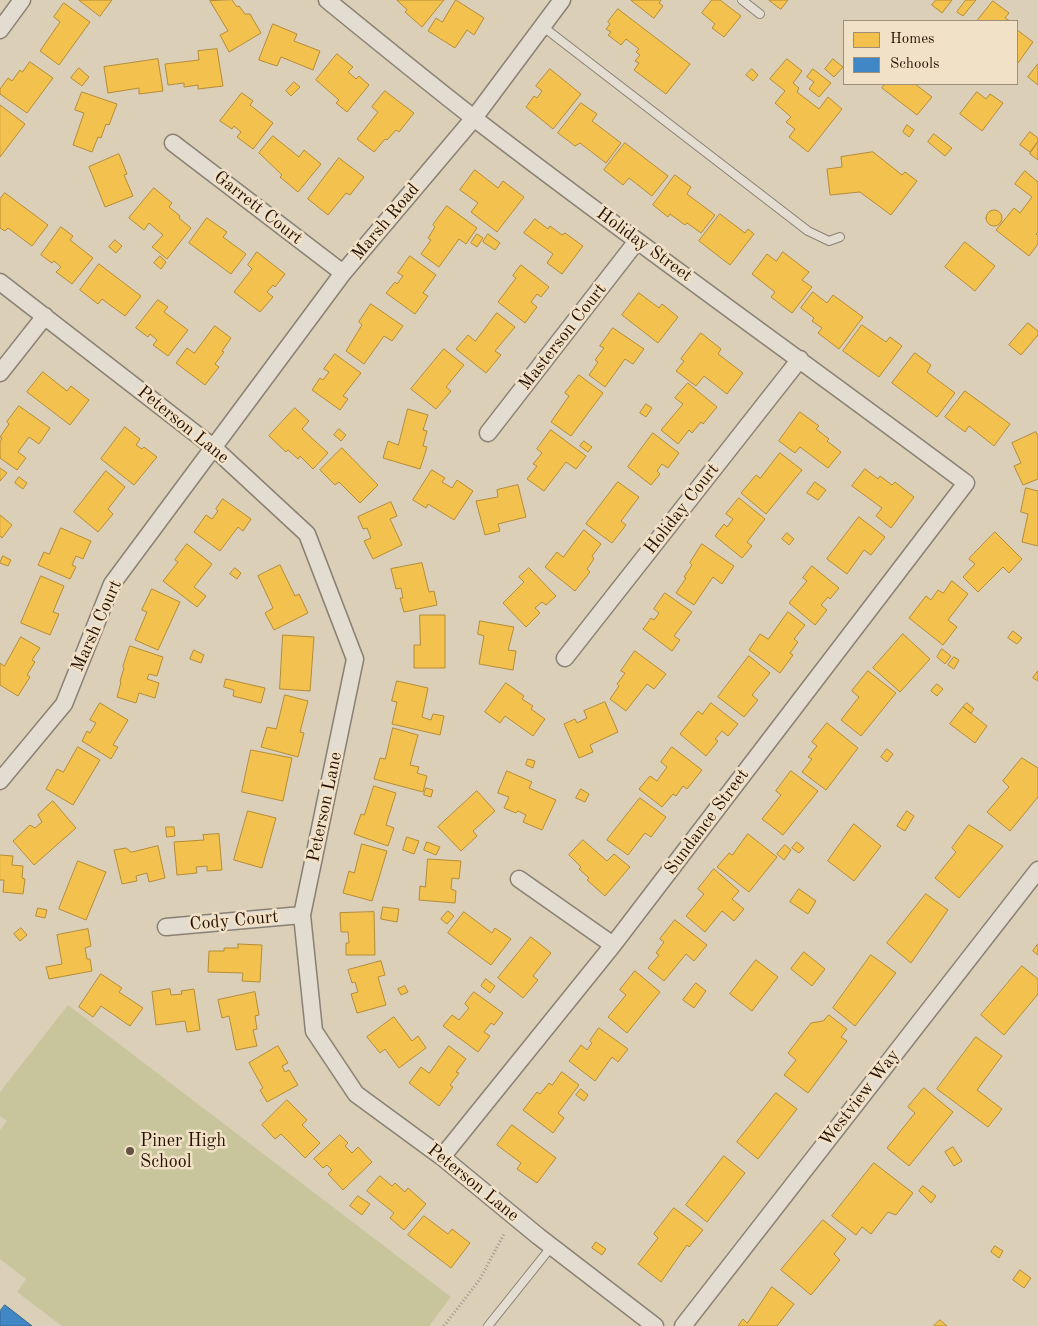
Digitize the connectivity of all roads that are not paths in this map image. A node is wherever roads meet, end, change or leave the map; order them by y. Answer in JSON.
{"nodes":[{"id":1,"x":22,"y":0,"type":"edge"},
{"id":2,"x":327,"y":0,"type":"edge"},
{"id":3,"x":562,"y":0,"type":"edge"},
{"id":4,"x":742,"y":0,"type":"edge"},
{"id":5,"x":760,"y":14,"type":"dead end"},
{"id":6,"x":542,"y":26,"type":"junction"},
{"id":7,"x":0,"y":30,"type":"edge"},
{"id":8,"x":474,"y":118,"type":"junction"},
{"id":9,"x":173,"y":143,"type":"dead end"},
{"id":10,"x":840,"y":237,"type":"dead end"},
{"id":11,"x":637,"y":241,"type":"junction"},
{"id":12,"x":343,"y":273,"type":"junction"},
{"id":13,"x":0,"y":282,"type":"edge"},
{"id":14,"x":45,"y":316,"type":"junction"},
{"id":15,"x":800,"y":359,"type":"junction"},
{"id":16,"x":0,"y":373,"type":"edge"},
{"id":17,"x":488,"y":433,"type":"dead end"},
{"id":18,"x":213,"y":447,"type":"junction"},
{"id":19,"x":966,"y":483,"type":"joint"},
{"id":20,"x":565,"y":658,"type":"dead end"},
{"id":21,"x":0,"y":780,"type":"edge"},
{"id":22,"x":1038,"y":870,"type":"edge"},
{"id":23,"x":519,"y":879,"type":"dead end"},
{"id":24,"x":302,"y":916,"type":"junction"},
{"id":25,"x":166,"y":927,"type":"dead end"},
{"id":26,"x":613,"y":945,"type":"junction"},
{"id":27,"x":442,"y":1156,"type":"junction"},
{"id":28,"x":552,"y":1246,"type":"junction"},
{"id":29,"x":488,"y":1326,"type":"edge"},
{"id":30,"x":656,"y":1326,"type":"edge"},
{"id":31,"x":683,"y":1326,"type":"edge"}],
"edges":[{"from":1,"to":7,"type":"street"},
{"from":2,"to":8,"type":"street","name":"Holiday Street"},
{"from":3,"to":6,"type":"street","name":"Marsh Road"},
{"from":4,"to":5,"type":"lane"},
{"from":6,"to":8,"type":"street","name":"Marsh Road"},
{"from":6,"to":10,"type":"lane"},
{"from":8,"to":11,"type":"street","name":"Holiday Street"},
{"from":8,"to":12,"type":"street","name":"Marsh Road"},
{"from":9,"to":12,"type":"street","name":"Garrett Court"},
{"from":11,"to":15,"type":"street","name":"Holiday Street"},
{"from":11,"to":17,"type":"street","name":"Masterson Court"},
{"from":12,"to":18,"type":"street","name":"Marsh Road"},
{"from":13,"to":14,"type":"street","name":"Peterson Lane"},
{"from":14,"to":16,"type":"street"},
{"from":14,"to":18,"type":"street","name":"Peterson Lane"},
{"from":15,"to":19,"type":"street","name":"Holiday Street"},
{"from":15,"to":20,"type":"street","name":"Holiday Court"},
{"from":18,"to":21,"type":"street","name":"Marsh Court"},
{"from":18,"to":24,"type":"street","name":"Peterson Lane"},
{"from":19,"to":26,"type":"street","name":"Sundance Street"},
{"from":22,"to":31,"type":"street","name":"Westview Way"},
{"from":23,"to":26,"type":"street"},
{"from":24,"to":25,"type":"street","name":"Cody Court"},
{"from":24,"to":27,"type":"street","name":"Peterson Lane"},
{"from":26,"to":27,"type":"street","name":"Sundance Street"},
{"from":27,"to":28,"type":"street","name":"Peterson Lane"},
{"from":28,"to":29,"type":"lane"},
{"from":28,"to":30,"type":"street","name":"Peterson Lane"}]}
